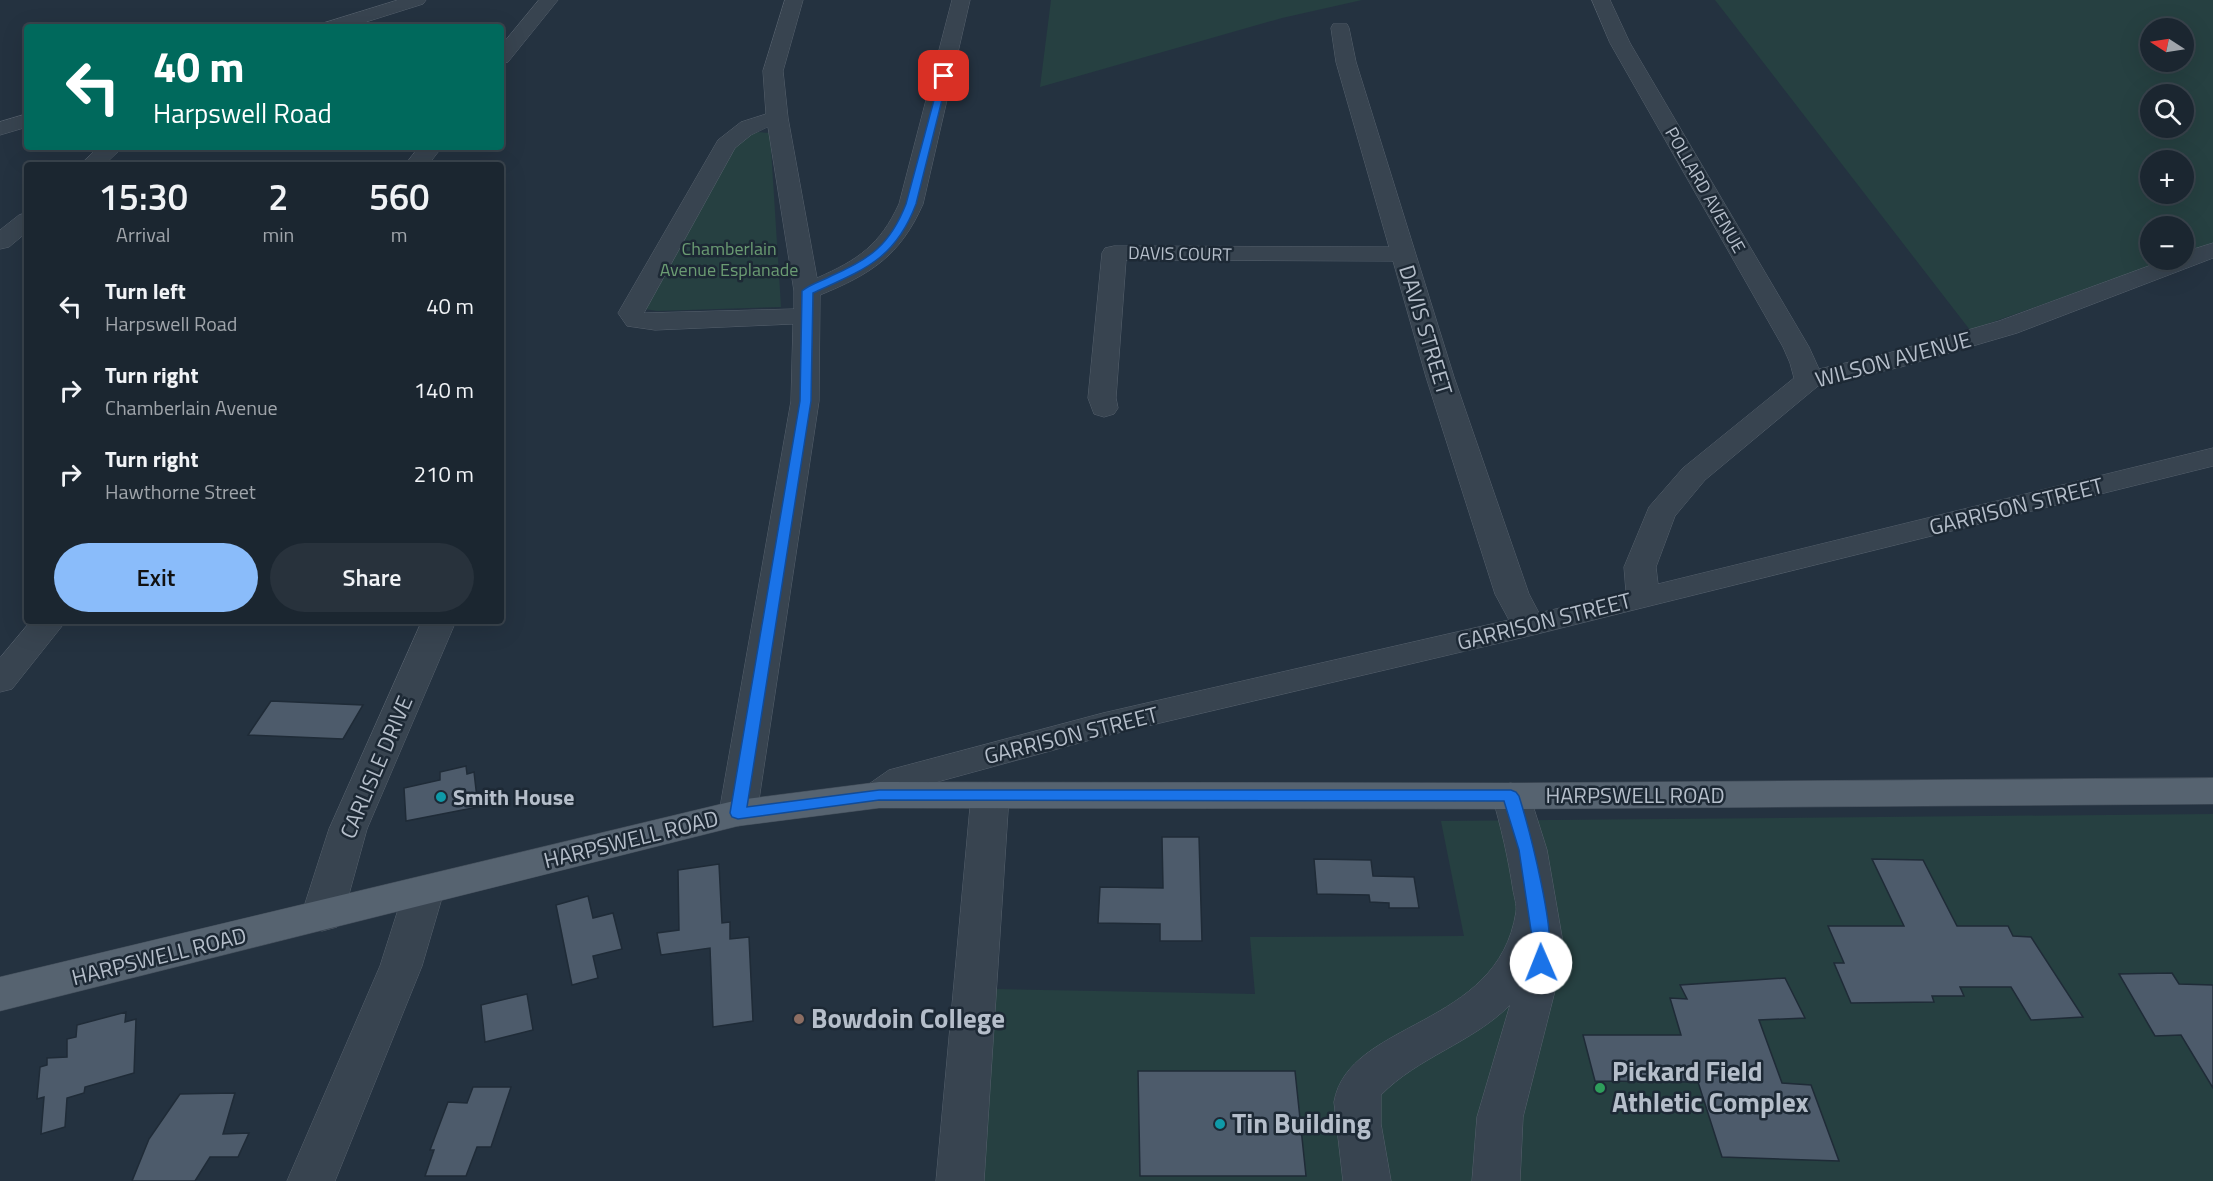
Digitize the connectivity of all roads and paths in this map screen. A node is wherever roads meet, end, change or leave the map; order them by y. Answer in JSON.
{"nodes":[{"id":1,"x":417,"y":0,"type":"edge"},
{"id":2,"x":549,"y":0,"type":"edge"},
{"id":3,"x":794,"y":0,"type":"edge"},
{"id":4,"x":961,"y":0,"type":"edge"},
{"id":5,"x":1601,"y":0,"type":"edge"},
{"id":6,"x":341,"y":24,"type":"edge"},
{"id":7,"x":1340,"y":28,"type":"dead end"},
{"id":8,"x":504,"y":54,"type":"edge"},
{"id":9,"x":777,"y":118,"type":"junction"},
{"id":10,"x":24,"y":121,"type":"edge"},
{"id":11,"x":0,"y":129,"type":"edge"},
{"id":12,"x":108,"y":150,"type":"edge"},
{"id":13,"x":428,"y":150,"type":"edge"},
{"id":14,"x":94,"y":162,"type":"edge"},
{"id":15,"x":418,"y":162,"type":"edge"},
{"id":16,"x":24,"y":222,"type":"edge"},
{"id":17,"x":0,"y":242,"type":"edge"},
{"id":18,"x":2213,"y":250,"type":"edge"},
{"id":19,"x":1402,"y":254,"type":"junction"},
{"id":20,"x":808,"y":304,"type":"junction"},
{"id":21,"x":1808,"y":380,"type":"junction"},
{"id":22,"x":1104,"y":408,"type":"dead end"},
{"id":23,"x":2213,"y":457,"type":"edge"},
{"id":24,"x":1643,"y":596,"type":"junction"},
{"id":25,"x":47,"y":624,"type":"edge"},
{"id":26,"x":438,"y":624,"type":"edge"},
{"id":27,"x":1529,"y":626,"type":"junction"},
{"id":28,"x":0,"y":681,"type":"edge"},
{"id":29,"x":2213,"y":791,"type":"edge"},
{"id":30,"x":879,"y":795,"type":"junction"},
{"id":31,"x":990,"y":796,"type":"junction"},
{"id":32,"x":1511,"y":796,"type":"junction"},
{"id":33,"x":738,"y":813,"type":"junction"},
{"id":34,"x":424,"y":891,"type":"junction"},
{"id":35,"x":1537,"y":911,"type":"junction"},
{"id":36,"x":322,"y":916,"type":"junction"},
{"id":37,"x":0,"y":994,"type":"edge"},
{"id":38,"x":311,"y":1181,"type":"edge"},
{"id":39,"x":960,"y":1181,"type":"edge"},
{"id":40,"x":1367,"y":1181,"type":"edge"},
{"id":41,"x":1496,"y":1181,"type":"edge"}],
"edges":[{"from":1,"to":6,"type":"street"},
{"from":2,"to":8,"type":"street"},
{"from":3,"to":9,"type":"street"},
{"from":4,"to":20,"type":"street"},
{"from":5,"to":21,"type":"street","name":"POLLARD AVENUE"},
{"from":7,"to":19,"type":"street","name":"DAVIS STREET"},
{"from":9,"to":20,"type":"street"},
{"from":9,"to":20,"type":"street"},
{"from":10,"to":11,"type":"street"},
{"from":12,"to":14,"type":"street"},
{"from":13,"to":15,"type":"street"},
{"from":16,"to":17,"type":"street"},
{"from":18,"to":21,"type":"street","name":"WILSON AVENUE"},
{"from":19,"to":22,"type":"street","name":"DAVIS COURT"},
{"from":19,"to":27,"type":"street","name":"DAVIS STREET"},
{"from":20,"to":33,"type":"street"},
{"from":21,"to":24,"type":"street","name":"WILSON AVENUE"},
{"from":23,"to":24,"type":"street","name":"GARRISON STREET"},
{"from":24,"to":27,"type":"street","name":"GARRISON STREET"},
{"from":25,"to":28,"type":"street"},
{"from":26,"to":36,"type":"street","name":"CARLISLE DRIVE"},
{"from":27,"to":30,"type":"street","name":"GARRISON STREET"},
{"from":29,"to":32,"type":"main road","name":"HARPSWELL ROAD"},
{"from":30,"to":31,"type":"main road","name":"HARPSWELL ROAD"},
{"from":30,"to":33,"type":"main road","name":"HARPSWELL ROAD"},
{"from":31,"to":32,"type":"main road","name":"HARPSWELL ROAD"},
{"from":31,"to":39,"type":"street"},
{"from":32,"to":35,"type":"street"},
{"from":33,"to":34,"type":"main road","name":"HARPSWELL ROAD"},
{"from":34,"to":36,"type":"main road","name":"HARPSWELL ROAD"},
{"from":34,"to":38,"type":"street"},
{"from":35,"to":40,"type":"street"},
{"from":35,"to":41,"type":"street"},
{"from":36,"to":37,"type":"main road","name":"HARPSWELL ROAD"}]}
